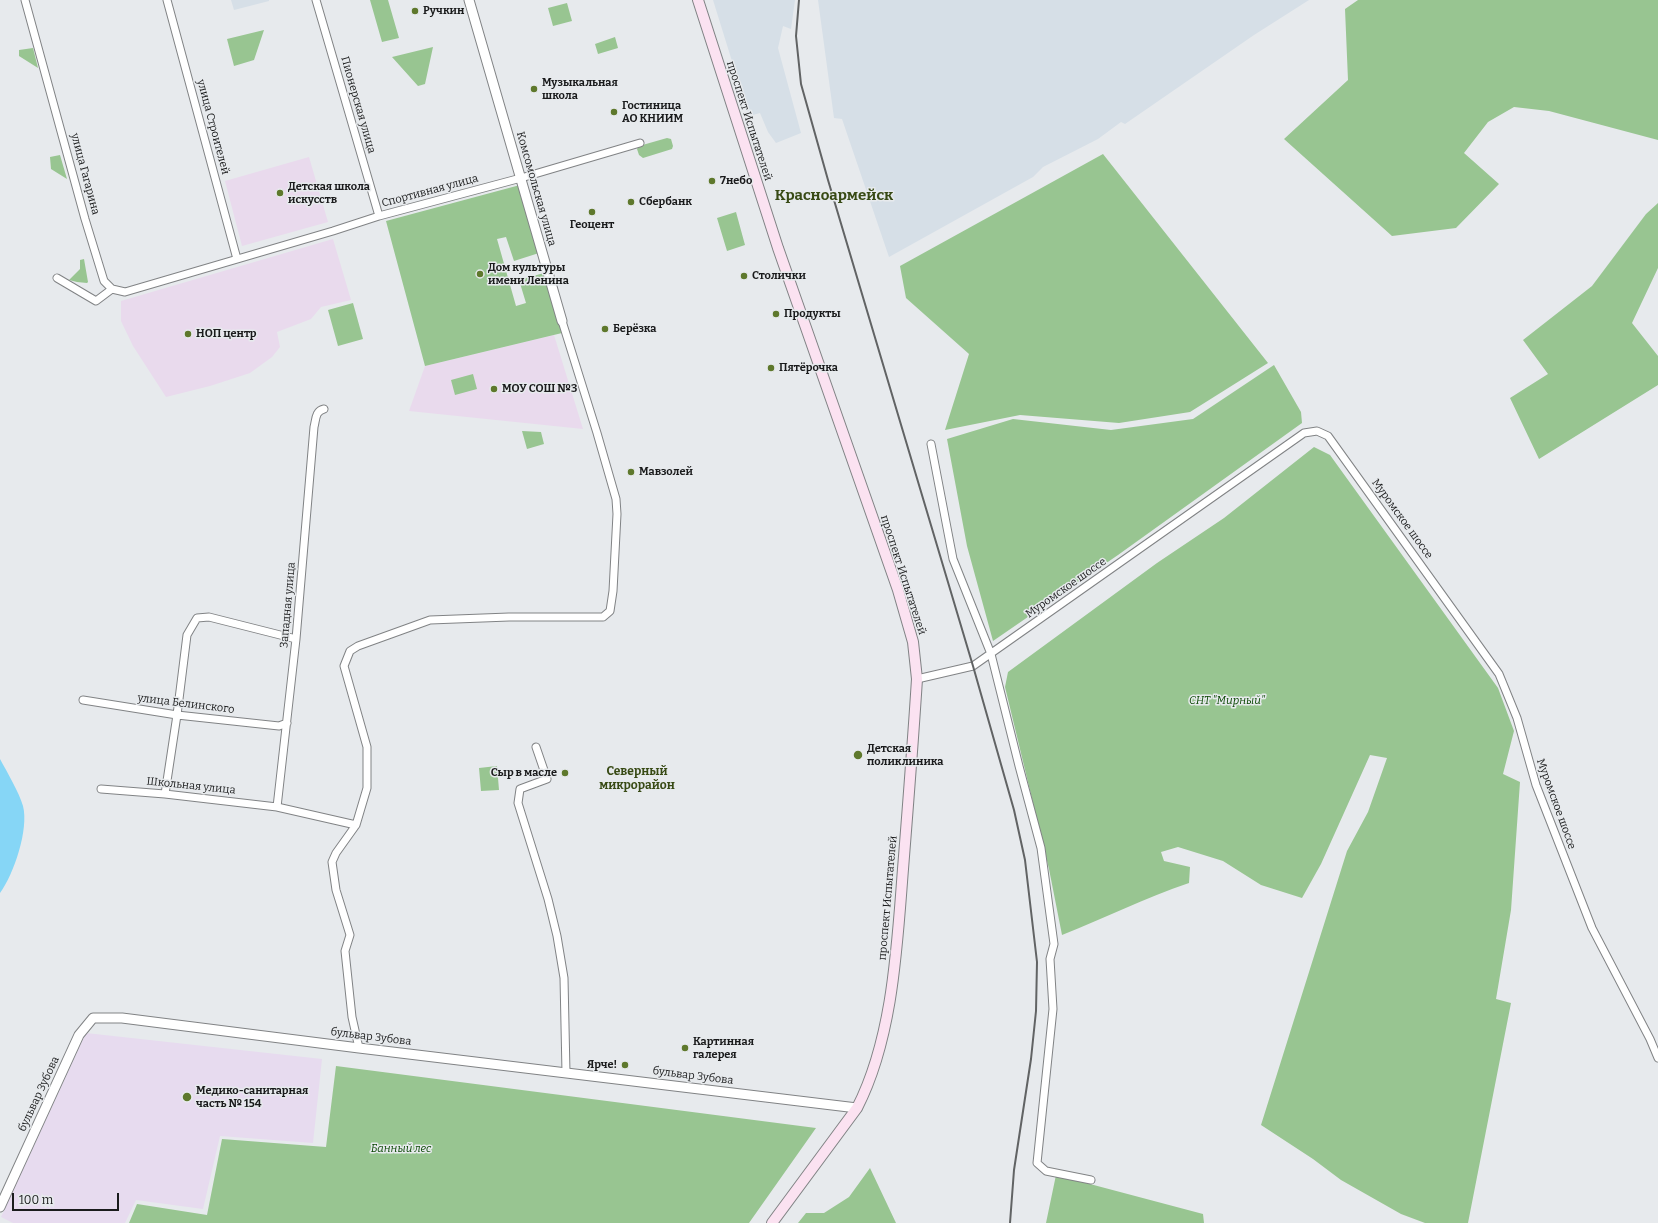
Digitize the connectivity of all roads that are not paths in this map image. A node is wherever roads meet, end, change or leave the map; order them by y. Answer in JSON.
{"nodes":[{"id":1,"x":25,"y":0,"type":"edge"},
{"id":2,"x":167,"y":0,"type":"edge"},
{"id":3,"x":316,"y":0,"type":"edge"},
{"id":4,"x":469,"y":0,"type":"edge"},
{"id":5,"x":698,"y":0,"type":"edge"},
{"id":6,"x":640,"y":143,"type":"dead end"},
{"id":7,"x":520,"y":178,"type":"junction"},
{"id":8,"x":379,"y":216,"type":"junction"},
{"id":9,"x":237,"y":259,"type":"junction"},
{"id":10,"x":57,"y":278,"type":"dead end"},
{"id":11,"x":112,"y":289,"type":"junction"},
{"id":12,"x":562,"y":321,"type":"joint"},
{"id":13,"x":324,"y":409,"type":"dead end"},
{"id":14,"x":931,"y":444,"type":"dead end"},
{"id":15,"x":296,"y":639,"type":"junction"},
{"id":16,"x":992,"y":654,"type":"junction"},
{"id":17,"x":917,"y":679,"type":"junction"},
{"id":18,"x":82,"y":700,"type":"dead end"},
{"id":19,"x":178,"y":715,"type":"junction"},
{"id":20,"x":287,"y":723,"type":"junction"},
{"id":21,"x":536,"y":747,"type":"dead end"},
{"id":22,"x":101,"y":789,"type":"dead end"},
{"id":23,"x":165,"y":794,"type":"junction"},
{"id":24,"x":277,"y":807,"type":"junction"},
{"id":25,"x":356,"y":825,"type":"junction"},
{"id":26,"x":359,"y":1048,"type":"junction"},
{"id":27,"x":1658,"y":1058,"type":"edge"},
{"id":28,"x":566,"y":1073,"type":"junction"},
{"id":29,"x":857,"y":1108,"type":"junction"},
{"id":30,"x":1091,"y":1180,"type":"dead end"},
{"id":31,"x":0,"y":1207,"type":"edge"},
{"id":32,"x":772,"y":1223,"type":"edge"}],
"edges":[{"from":1,"to":11,"type":"street","name":"улица Гагарина"},
{"from":2,"to":9,"type":"street","name":"улица Строителей"},
{"from":3,"to":8,"type":"street","name":"Пионерская улица"},
{"from":4,"to":7,"type":"street","name":"Комсомольская улица"},
{"from":5,"to":17,"type":"main road","name":"проспект Испытателей"},
{"from":6,"to":7,"type":"street","name":"Спортивная улица"},
{"from":7,"to":8,"type":"street","name":"Спортивная улица"},
{"from":7,"to":12,"type":"street","name":"Комсомольская улица"},
{"from":8,"to":9,"type":"street","name":"Спортивная улица"},
{"from":9,"to":11,"type":"street","name":"Спортивная улица"},
{"from":10,"to":11,"type":"street"},
{"from":12,"to":25,"type":"street","name":"Комсомольская улица"},
{"from":13,"to":15,"type":"street","name":"Западная улица"},
{"from":14,"to":16,"type":"street"},
{"from":15,"to":19,"type":"street"},
{"from":15,"to":20,"type":"street","name":"Западная улица"},
{"from":16,"to":17,"type":"street","name":"Муромское шоссе"},
{"from":16,"to":27,"type":"street","name":"Муромское шоссе"},
{"from":16,"to":30,"type":"street"},
{"from":17,"to":29,"type":"main road","name":"проспект Испытателей"},
{"from":18,"to":19,"type":"street","name":"улица Белинского"},
{"from":19,"to":20,"type":"street","name":"улица Белинского"},
{"from":19,"to":23,"type":"street"},
{"from":20,"to":24,"type":"street","name":"Западная улица"},
{"from":21,"to":28,"type":"street"},
{"from":22,"to":23,"type":"street","name":"Школьная улица"},
{"from":23,"to":24,"type":"street","name":"Школьная улица"},
{"from":24,"to":25,"type":"street","name":"Школьная улица"},
{"from":25,"to":26,"type":"street","name":"Комсомольская улица"},
{"from":26,"to":28,"type":"street","name":"бульвар Зубова"},
{"from":26,"to":31,"type":"street","name":"бульвар Зубова"},
{"from":28,"to":29,"type":"street","name":"бульвар Зубова"},
{"from":29,"to":32,"type":"main road","name":"проспект Испытателей"}]}
